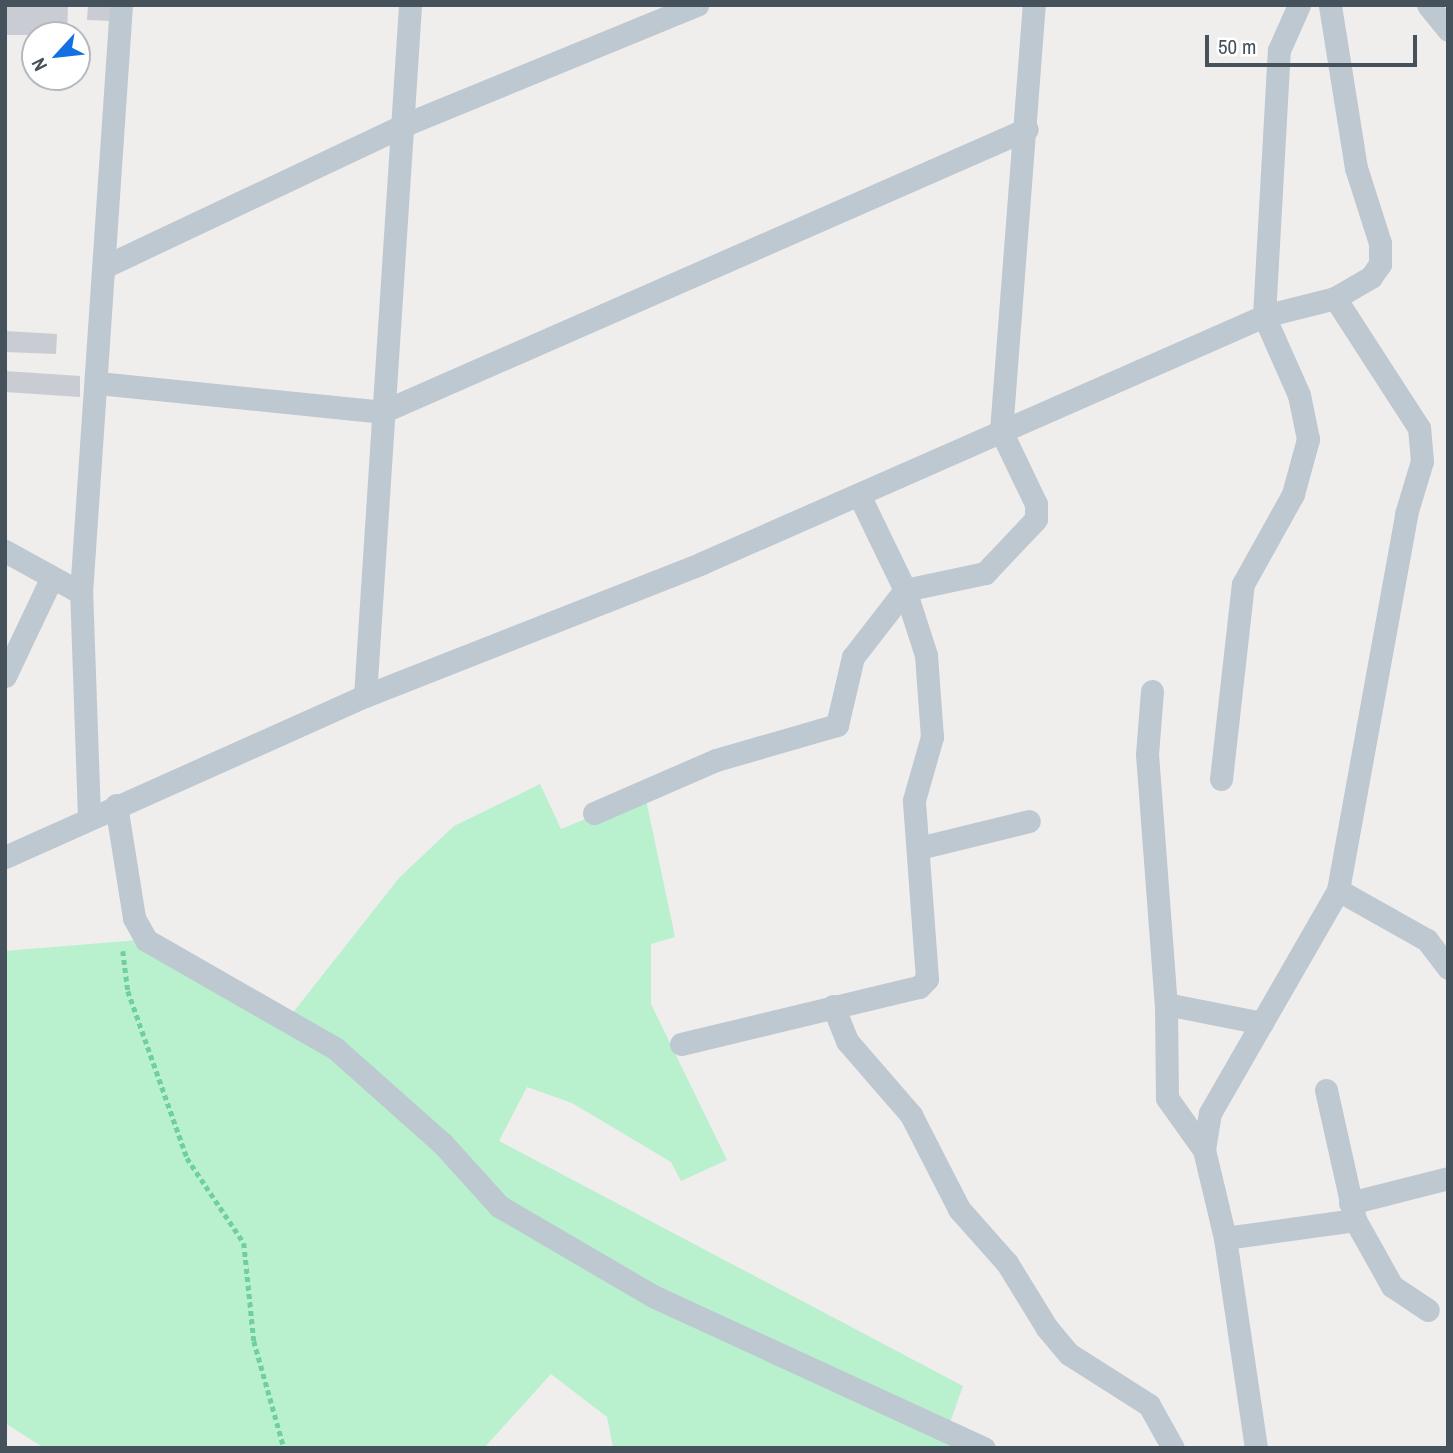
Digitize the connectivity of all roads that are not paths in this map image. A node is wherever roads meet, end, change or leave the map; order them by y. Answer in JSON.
{"nodes":[{"id":1,"x":121,"y":5,"type":"edge"},
{"id":2,"x":410,"y":5,"type":"edge"},
{"id":3,"x":697,"y":5,"type":"edge"},
{"id":4,"x":1034,"y":5,"type":"edge"},
{"id":5,"x":1298,"y":5,"type":"edge"},
{"id":6,"x":1330,"y":5,"type":"edge"},
{"id":7,"x":1428,"y":5,"type":"edge"},
{"id":8,"x":1448,"y":30,"type":"edge"},
{"id":9,"x":404,"y":125,"type":"junction"},
{"id":10,"x":1027,"y":129,"type":"junction"},
{"id":11,"x":108,"y":265,"type":"junction"},
{"id":12,"x":1335,"y":298,"type":"junction"},
{"id":13,"x":1264,"y":316,"type":"junction"},
{"id":14,"x":98,"y":383,"type":"junction"},
{"id":15,"x":382,"y":412,"type":"junction"},
{"id":16,"x":1001,"y":430,"type":"junction"},
{"id":17,"x":859,"y":495,"type":"junction"},
{"id":18,"x":5,"y":551,"type":"edge"},
{"id":19,"x":51,"y":579,"type":"junction"},
{"id":20,"x":905,"y":590,"type":"junction"},
{"id":21,"x":81,"y":593,"type":"junction"},
{"id":22,"x":5,"y":676,"type":"edge"},
{"id":23,"x":1152,"y":691,"type":"dead end"},
{"id":24,"x":365,"y":696,"type":"junction"},
{"id":25,"x":1221,"y":779,"type":"dead end"},
{"id":26,"x":116,"y":805,"type":"junction"},
{"id":27,"x":594,"y":813,"type":"dead end"},
{"id":28,"x":89,"y":817,"type":"junction"},
{"id":29,"x":1029,"y":821,"type":"dead end"},
{"id":30,"x":919,"y":848,"type":"junction"},
{"id":31,"x":5,"y":857,"type":"edge"},
{"id":32,"x":1338,"y":890,"type":"junction"},
{"id":33,"x":1448,"y":968,"type":"edge"},
{"id":34,"x":1166,"y":1003,"type":"junction"},
{"id":35,"x":832,"y":1006,"type":"junction"},
{"id":36,"x":1262,"y":1023,"type":"junction"},
{"id":37,"x":681,"y":1044,"type":"dead end"},
{"id":38,"x":1326,"y":1090,"type":"dead end"},
{"id":39,"x":1204,"y":1150,"type":"junction"},
{"id":40,"x":1448,"y":1178,"type":"edge"},
{"id":41,"x":1352,"y":1211,"type":"junction"},
{"id":42,"x":1225,"y":1238,"type":"junction"},
{"id":43,"x":1428,"y":1310,"type":"dead end"},
{"id":44,"x":984,"y":1448,"type":"edge"},
{"id":45,"x":1174,"y":1448,"type":"edge"},
{"id":46,"x":1256,"y":1448,"type":"edge"}],
"edges":[{"from":1,"to":11,"type":"street"},
{"from":2,"to":9,"type":"street"},
{"from":3,"to":9,"type":"street"},
{"from":4,"to":10,"type":"street"},
{"from":5,"to":13,"type":"street"},
{"from":6,"to":12,"type":"street"},
{"from":7,"to":8,"type":"street"},
{"from":9,"to":11,"type":"street"},
{"from":9,"to":15,"type":"street"},
{"from":10,"to":15,"type":"street"},
{"from":10,"to":16,"type":"street"},
{"from":11,"to":14,"type":"street"},
{"from":12,"to":13,"type":"street"},
{"from":12,"to":32,"type":"street"},
{"from":13,"to":16,"type":"street"},
{"from":13,"to":25,"type":"street"},
{"from":14,"to":15,"type":"street"},
{"from":14,"to":21,"type":"street"},
{"from":15,"to":24,"type":"street"},
{"from":16,"to":17,"type":"street"},
{"from":16,"to":20,"type":"street"},
{"from":17,"to":20,"type":"street"},
{"from":17,"to":24,"type":"street"},
{"from":18,"to":19,"type":"street"},
{"from":19,"to":21,"type":"street"},
{"from":19,"to":22,"type":"street"},
{"from":20,"to":27,"type":"street"},
{"from":20,"to":30,"type":"street"},
{"from":21,"to":28,"type":"street"},
{"from":23,"to":34,"type":"street"},
{"from":24,"to":26,"type":"street"},
{"from":26,"to":28,"type":"street"},
{"from":26,"to":44,"type":"street"},
{"from":28,"to":31,"type":"street"},
{"from":29,"to":30,"type":"street"},
{"from":30,"to":35,"type":"street"},
{"from":32,"to":33,"type":"street"},
{"from":32,"to":36,"type":"street"},
{"from":34,"to":36,"type":"street"},
{"from":34,"to":39,"type":"street"},
{"from":35,"to":37,"type":"street"},
{"from":35,"to":45,"type":"street"},
{"from":36,"to":39,"type":"street"},
{"from":38,"to":41,"type":"street"},
{"from":39,"to":42,"type":"street"},
{"from":40,"to":41,"type":"street"},
{"from":41,"to":42,"type":"street"},
{"from":41,"to":43,"type":"street"},
{"from":42,"to":46,"type":"street"}]}
